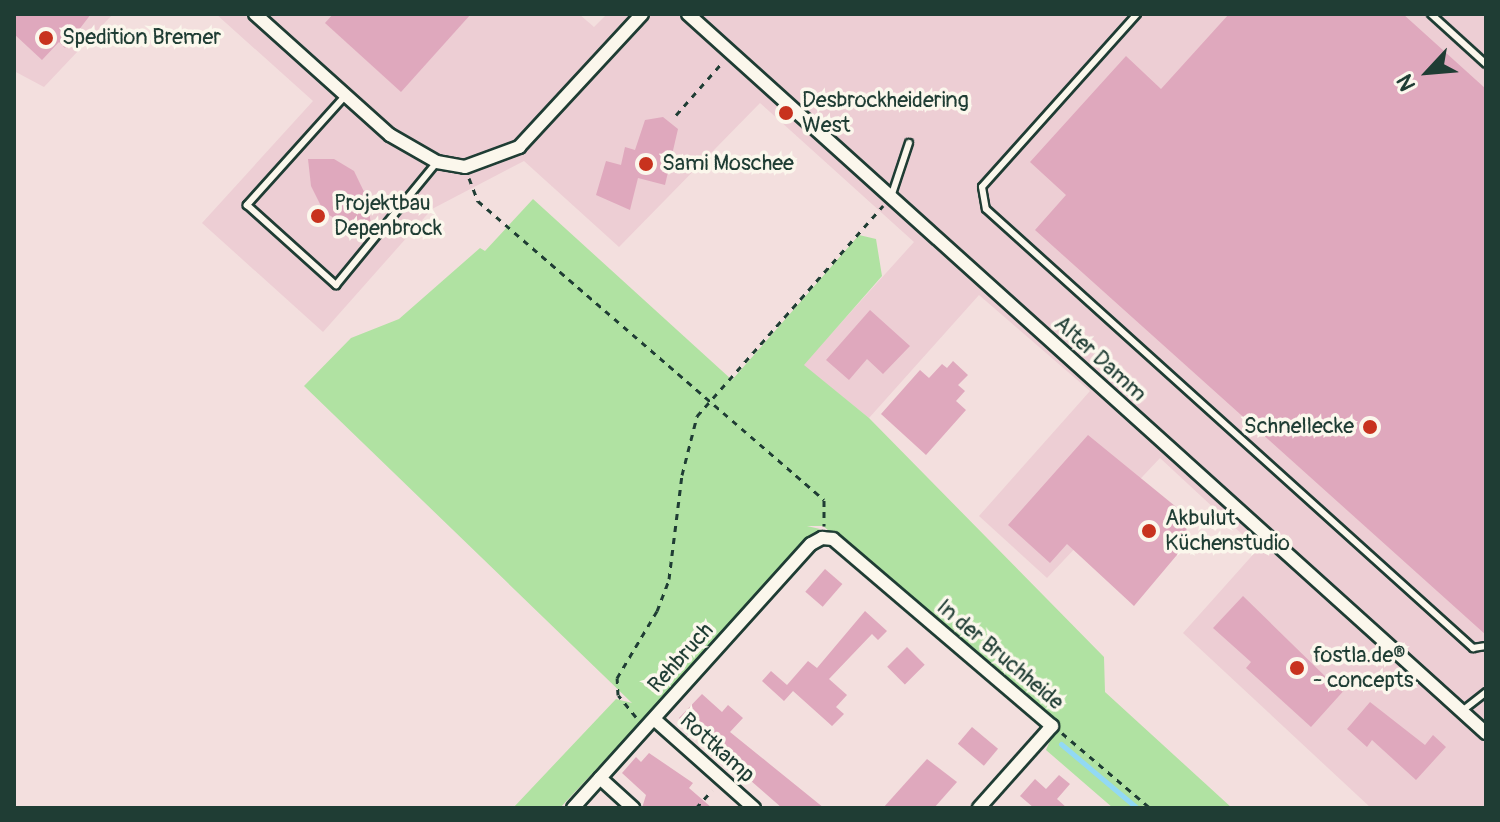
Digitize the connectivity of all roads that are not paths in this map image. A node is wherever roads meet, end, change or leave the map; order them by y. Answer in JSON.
{"nodes":[{"id":1,"x":255,"y":14,"type":"edge"},
{"id":2,"x":642,"y":14,"type":"edge"},
{"id":3,"x":688,"y":14,"type":"edge"},
{"id":4,"x":1137,"y":14,"type":"edge"},
{"id":5,"x":1431,"y":14,"type":"edge"},
{"id":6,"x":1486,"y":64,"type":"edge"},
{"id":7,"x":345,"y":96,"type":"junction"},
{"id":8,"x":909,"y":143,"type":"dead end"},
{"id":9,"x":437,"y":162,"type":"junction"},
{"id":10,"x":891,"y":197,"type":"junction"},
{"id":11,"x":822,"y":538,"type":"joint"},
{"id":12,"x":1486,"y":646,"type":"edge"},
{"id":13,"x":1486,"y":692,"type":"edge"},
{"id":14,"x":1462,"y":711,"type":"junction"},
{"id":15,"x":650,"y":723,"type":"junction"},
{"id":16,"x":1486,"y":733,"type":"edge"},
{"id":17,"x":600,"y":778,"type":"junction"},
{"id":18,"x":573,"y":808,"type":"edge"},
{"id":19,"x":633,"y":808,"type":"edge"},
{"id":20,"x":754,"y":808,"type":"edge"},
{"id":21,"x":979,"y":808,"type":"edge"}],
"edges":[{"from":1,"to":7,"type":"street"},
{"from":2,"to":9,"type":"street"},
{"from":3,"to":10,"type":"street","name":"Alter Damm"},
{"from":4,"to":12,"type":"lane"},
{"from":5,"to":6,"type":"lane"},
{"from":7,"to":9,"type":"street"},
{"from":7,"to":9,"type":"lane"},
{"from":8,"to":10,"type":"lane"},
{"from":10,"to":14,"type":"street","name":"Alter Damm"},
{"from":11,"to":15,"type":"street","name":"Rehbruch"},
{"from":11,"to":21,"type":"street","name":"In der Bruchheide"},
{"from":13,"to":14,"type":"lane"},
{"from":14,"to":16,"type":"street","name":"Alter Damm"},
{"from":15,"to":17,"type":"street","name":"Rehbruch"},
{"from":15,"to":20,"type":"street","name":"Rottkamp"},
{"from":17,"to":18,"type":"street","name":"Rehbruch"},
{"from":17,"to":19,"type":"street"}]}
